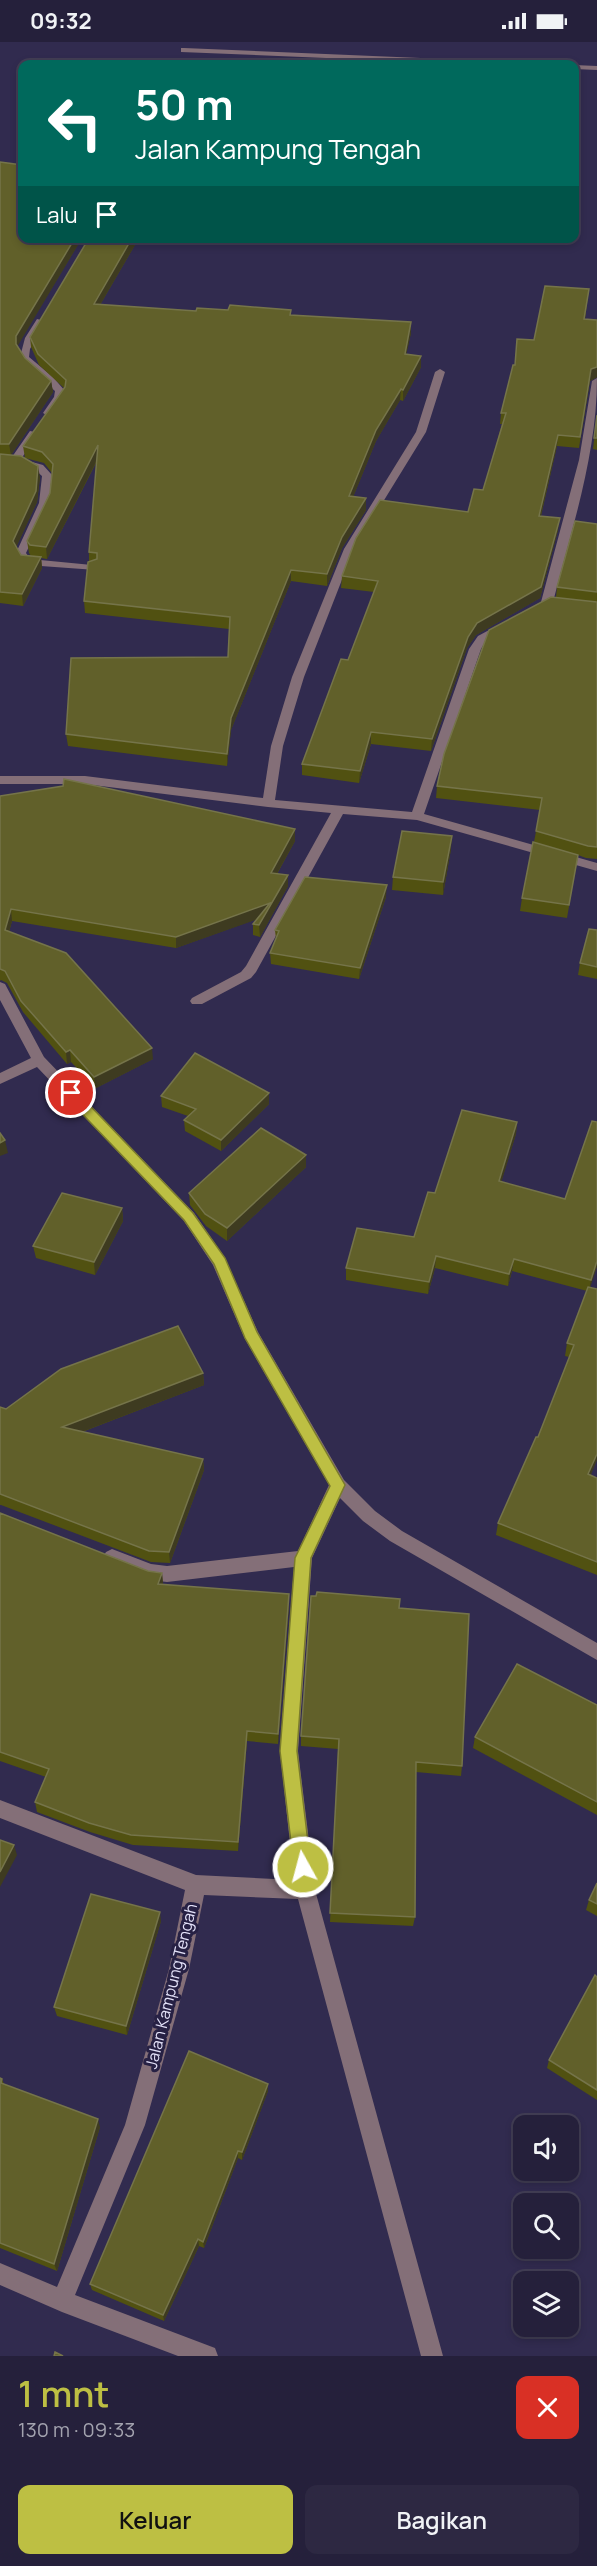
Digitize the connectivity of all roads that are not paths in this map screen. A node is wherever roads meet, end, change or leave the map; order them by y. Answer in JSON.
{"nodes":[{"id":1,"x":184,"y":50,"type":"dead end"},
{"id":2,"x":389,"y":60,"type":"edge"},
{"id":3,"x":579,"y":67,"type":"edge"},
{"id":4,"x":597,"y":68,"type":"edge"},
{"id":5,"x":48,"y":308,"type":"edge"},
{"id":6,"x":441,"y":372,"type":"dead end"},
{"id":7,"x":597,"y":381,"type":"edge"},
{"id":8,"x":0,"y":460,"type":"edge"},
{"id":9,"x":15,"y":460,"type":"junction"},
{"id":10,"x":93,"y":568,"type":"edge"},
{"id":11,"x":547,"y":604,"type":"edge"},
{"id":12,"x":519,"y":617,"type":"edge"},
{"id":13,"x":0,"y":780,"type":"edge"},
{"id":14,"x":268,"y":803,"type":"junction"},
{"id":15,"x":340,"y":808,"type":"junction"},
{"id":16,"x":417,"y":816,"type":"junction"},
{"id":17,"x":597,"y":867,"type":"edge"},
{"id":18,"x":0,"y":987,"type":"edge"},
{"id":19,"x":197,"y":1001,"type":"dead end"},
{"id":20,"x":39,"y":1060,"type":"junction"},
{"id":21,"x":0,"y":1080,"type":"edge"},
{"id":22,"x":338,"y":1485,"type":"junction"},
{"id":23,"x":96,"y":1551,"type":"edge"},
{"id":24,"x":303,"y":1558,"type":"junction"},
{"id":25,"x":597,"y":1652,"type":"edge"},
{"id":26,"x":0,"y":1809,"type":"edge"},
{"id":27,"x":196,"y":1885,"type":"junction"},
{"id":28,"x":305,"y":1890,"type":"junction"},
{"id":29,"x":0,"y":2274,"type":"edge"},
{"id":30,"x":62,"y":2301,"type":"junction"},
{"id":31,"x":207,"y":2356,"type":"edge"},
{"id":32,"x":432,"y":2356,"type":"edge"}],
"edges":[{"from":1,"to":2,"type":"street"},
{"from":3,"to":4,"type":"street"},
{"from":5,"to":9,"type":"street"},
{"from":6,"to":14,"type":"street"},
{"from":7,"to":11,"type":"street"},
{"from":8,"to":9,"type":"street"},
{"from":9,"to":10,"type":"street"},
{"from":12,"to":16,"type":"street"},
{"from":13,"to":14,"type":"street"},
{"from":14,"to":15,"type":"street"},
{"from":15,"to":16,"type":"street"},
{"from":15,"to":19,"type":"street"},
{"from":16,"to":17,"type":"street"},
{"from":18,"to":20,"type":"street"},
{"from":20,"to":21,"type":"street"},
{"from":20,"to":22,"type":"street"},
{"from":22,"to":24,"type":"street"},
{"from":22,"to":25,"type":"street"},
{"from":23,"to":24,"type":"street"},
{"from":24,"to":28,"type":"street"},
{"from":26,"to":27,"type":"street"},
{"from":27,"to":28,"type":"street","name":"Jalan Kampung Tengah"},
{"from":27,"to":30,"type":"street","name":"Jalan Kampung Tengah"},
{"from":28,"to":32,"type":"street"},
{"from":29,"to":30,"type":"street"},
{"from":30,"to":31,"type":"street"}]}
